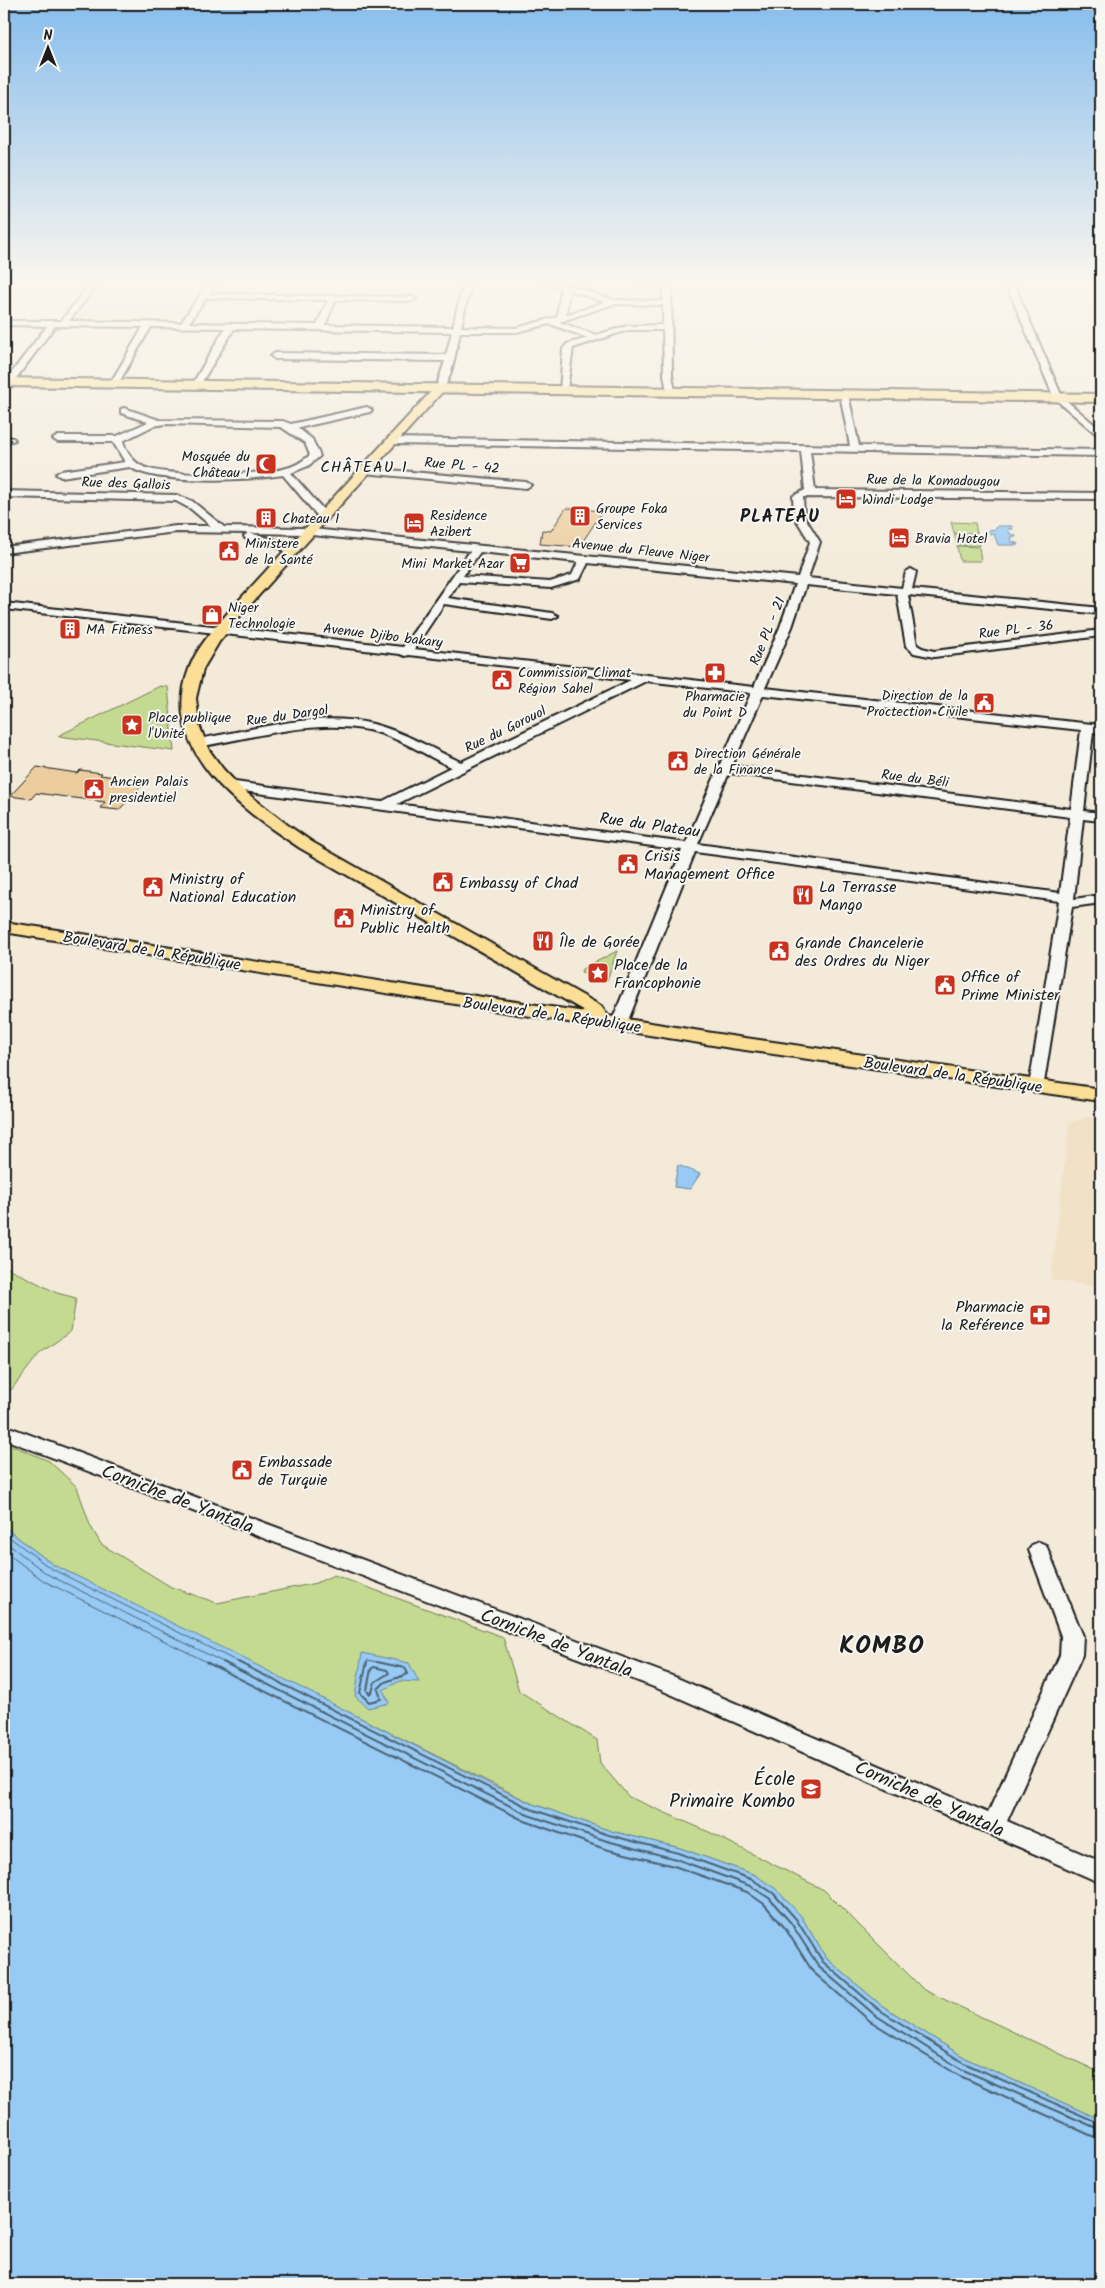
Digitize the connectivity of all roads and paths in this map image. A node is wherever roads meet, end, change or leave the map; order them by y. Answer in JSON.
{"nodes":[{"id":1,"x":259,"y":386,"type":"edge"},
{"id":2,"x":564,"y":386,"type":"edge"},
{"id":3,"x":670,"y":386,"type":"edge"},
{"id":4,"x":1053,"y":386,"type":"edge"},
{"id":5,"x":440,"y":388,"type":"junction"},
{"id":6,"x":563,"y":390,"type":"junction"},
{"id":7,"x":671,"y":392,"type":"junction"},
{"id":8,"x":844,"y":394,"type":"junction"},
{"id":9,"x":1058,"y":398,"type":"junction"},
{"id":10,"x":1101,"y":398,"type":"edge"},
{"id":11,"x":124,"y":410,"type":"dead end"},
{"id":12,"x":367,"y":410,"type":"dead end"},
{"id":13,"x":157,"y":422,"type":"junction"},
{"id":14,"x":290,"y":427,"type":"junction"},
{"id":15,"x":1101,"y":435,"type":"edge"},
{"id":16,"x":120,"y":438,"type":"junction"},
{"id":17,"x":58,"y":439,"type":"dead end"},
{"id":18,"x":393,"y":441,"type":"junction"},
{"id":19,"x":804,"y":448,"type":"junction"},
{"id":20,"x":854,"y":448,"type":"junction"},
{"id":21,"x":1101,"y":453,"type":"edge"},
{"id":22,"x":131,"y":464,"type":"junction"},
{"id":23,"x":366,"y":471,"type":"junction"},
{"id":24,"x":285,"y":472,"type":"junction"},
{"id":25,"x":61,"y":474,"type":"dead end"},
{"id":26,"x":526,"y":485,"type":"dead end"},
{"id":27,"x":810,"y":493,"type":"junction"},
{"id":28,"x":4,"y":494,"type":"edge"},
{"id":29,"x":1101,"y":496,"type":"edge"},
{"id":30,"x":201,"y":515,"type":"junction"},
{"id":31,"x":324,"y":517,"type":"junction"},
{"id":32,"x":220,"y":528,"type":"junction"},
{"id":33,"x":176,"y":529,"type":"junction"},
{"id":34,"x":310,"y":531,"type":"junction"},
{"id":35,"x":477,"y":548,"type":"junction"},
{"id":36,"x":4,"y":550,"type":"edge"},
{"id":37,"x":292,"y":553,"type":"junction"},
{"id":38,"x":584,"y":559,"type":"junction"},
{"id":39,"x":910,"y":572,"type":"dead end"},
{"id":40,"x":456,"y":579,"type":"junction"},
{"id":41,"x":803,"y":582,"type":"junction"},
{"id":42,"x":904,"y":592,"type":"junction"},
{"id":43,"x":442,"y":600,"type":"junction"},
{"id":44,"x":4,"y":606,"type":"edge"},
{"id":45,"x":1101,"y":611,"type":"edge"},
{"id":46,"x":552,"y":616,"type":"dead end"},
{"id":47,"x":222,"y":630,"type":"junction"},
{"id":48,"x":1101,"y":633,"type":"edge"},
{"id":49,"x":405,"y":652,"type":"junction"},
{"id":50,"x":642,"y":679,"type":"junction"},
{"id":51,"x":759,"y":691,"type":"junction"},
{"id":52,"x":1094,"y":728,"type":"edge"},
{"id":53,"x":198,"y":743,"type":"junction"},
{"id":54,"x":461,"y":767,"type":"junction"},
{"id":55,"x":724,"y":769,"type":"junction"},
{"id":56,"x":228,"y":785,"type":"junction"},
{"id":57,"x":382,"y":806,"type":"junction"},
{"id":58,"x":1077,"y":814,"type":"junction"},
{"id":59,"x":1101,"y":817,"type":"edge"},
{"id":60,"x":690,"y":848,"type":"junction"},
{"id":61,"x":1101,"y":899,"type":"edge"},
{"id":62,"x":1066,"y":901,"type":"junction"},
{"id":63,"x":4,"y":916,"type":"edge"},
{"id":64,"x":4,"y":927,"type":"edge"},
{"id":65,"x":57,"y":930,"type":"junction"},
{"id":66,"x":598,"y":1015,"type":"junction"},
{"id":67,"x":621,"y":1019,"type":"junction"},
{"id":68,"x":1038,"y":1080,"type":"junction"},
{"id":69,"x":1101,"y":1084,"type":"edge"},
{"id":70,"x":1101,"y":1096,"type":"edge"},
{"id":71,"x":4,"y":1432,"type":"edge"},
{"id":72,"x":1039,"y":1550,"type":"dead end"},
{"id":73,"x":994,"y":1825,"type":"junction"},
{"id":74,"x":1101,"y":1873,"type":"edge"}],
"edges":[{"from":1,"to":5,"type":"highway"},
{"from":2,"to":6,"type":"street"},
{"from":3,"to":7,"type":"street"},
{"from":4,"to":9,"type":"street"},
{"from":5,"to":6,"type":"highway"},
{"from":5,"to":18,"type":"main road"},
{"from":6,"to":7,"type":"highway"},
{"from":7,"to":8,"type":"highway"},
{"from":8,"to":9,"type":"highway"},
{"from":8,"to":20,"type":"street"},
{"from":9,"to":10,"type":"highway"},
{"from":9,"to":15,"type":"street"},
{"from":11,"to":13,"type":"street"},
{"from":12,"to":14,"type":"street"},
{"from":13,"to":14,"type":"street"},
{"from":13,"to":16,"type":"street"},
{"from":14,"to":24,"type":"street"},
{"from":16,"to":17,"type":"street"},
{"from":16,"to":22,"type":"street"},
{"from":18,"to":19,"type":"street"},
{"from":18,"to":23,"type":"main road"},
{"from":19,"to":20,"type":"street"},
{"from":19,"to":27,"type":"street"},
{"from":20,"to":21,"type":"street"},
{"from":22,"to":24,"type":"street"},
{"from":22,"to":25,"type":"street"},
{"from":23,"to":26,"type":"street","name":"Rue PL - 42"},
{"from":23,"to":31,"type":"main road"},
{"from":24,"to":31,"type":"street"},
{"from":27,"to":29,"type":"street","name":"Rue de la Komadougou"},
{"from":27,"to":41,"type":"street"},
{"from":28,"to":30,"type":"street","name":"Rue des Gallois"},
{"from":30,"to":32,"type":"street","name":"Rue des Gallois"},
{"from":30,"to":33,"type":"street","name":"Avenue du Fleuve Niger"},
{"from":31,"to":34,"type":"main road"},
{"from":32,"to":33,"type":"street","name":"Avenue du Fleuve Niger"},
{"from":32,"to":34,"type":"street","name":"Avenue du Fleuve Niger"},
{"from":32,"to":37,"type":"street","name":"Rue des Gallois"},
{"from":33,"to":36,"type":"street","name":"Avenue du Fleuve Niger"},
{"from":34,"to":35,"type":"street","name":"Avenue du Fleuve Niger"},
{"from":34,"to":37,"type":"main road"},
{"from":35,"to":38,"type":"street","name":"Avenue du Fleuve Niger"},
{"from":35,"to":40,"type":"street"},
{"from":37,"to":47,"type":"main road"},
{"from":38,"to":40,"type":"street"},
{"from":38,"to":41,"type":"street","name":"Avenue du Fleuve Niger"},
{"from":39,"to":42,"type":"street"},
{"from":40,"to":43,"type":"street"},
{"from":41,"to":42,"type":"street","name":"Avenue du Fleuve Niger"},
{"from":41,"to":51,"type":"street","name":"Rue PL - 21"},
{"from":42,"to":45,"type":"street","name":"Avenue du Fleuve Niger"},
{"from":42,"to":48,"type":"street","name":"Rue PL - 36"},
{"from":43,"to":46,"type":"street"},
{"from":43,"to":49,"type":"street"},
{"from":44,"to":47,"type":"street","name":"Avenue Djibo bakary"},
{"from":47,"to":49,"type":"street","name":"Avenue Djibo bakary"},
{"from":47,"to":53,"type":"main road"},
{"from":49,"to":50,"type":"street","name":"Avenue Djibo bakary"},
{"from":50,"to":51,"type":"street","name":"Avenue Djibo bakary"},
{"from":50,"to":54,"type":"street","name":"Rue du Gorouol"},
{"from":51,"to":52,"type":"street"},
{"from":51,"to":55,"type":"street","name":"Rue PL - 21"},
{"from":52,"to":58,"type":"street"},
{"from":53,"to":54,"type":"street","name":"Rue du Dargol"},
{"from":53,"to":56,"type":"main road"},
{"from":54,"to":57,"type":"street","name":"Rue du Gorouol"},
{"from":55,"to":58,"type":"street","name":"Rue du Béli"},
{"from":55,"to":60,"type":"street","name":"Rue PL - 21"},
{"from":56,"to":57,"type":"street","name":"Rue du Plateau"},
{"from":56,"to":66,"type":"main road"},
{"from":57,"to":60,"type":"street","name":"Rue du Plateau"},
{"from":58,"to":59,"type":"street","name":"Rue du Béli"},
{"from":58,"to":62,"type":"street"},
{"from":60,"to":62,"type":"street","name":"Rue du Plateau"},
{"from":60,"to":67,"type":"street","name":"Rue PL - 21"},
{"from":61,"to":62,"type":"street","name":"Rue du Plateau"},
{"from":62,"to":68,"type":"street"},
{"from":63,"to":65,"type":"main road","name":"Boulevard de la République"},
{"from":64,"to":65,"type":"main road","name":"Boulevard de la République"},
{"from":65,"to":66,"type":"main road","name":"Boulevard de la République"},
{"from":66,"to":67,"type":"main road","name":"Boulevard de la République"},
{"from":67,"to":68,"type":"main road","name":"Boulevard de la République"},
{"from":68,"to":69,"type":"main road","name":"Boulevard de la République"},
{"from":68,"to":70,"type":"main road","name":"Boulevard de la République"},
{"from":71,"to":73,"type":"street","name":"Corniche de Yantala"},
{"from":72,"to":73,"type":"street"},
{"from":73,"to":74,"type":"street","name":"Corniche de Yantala"}]}
